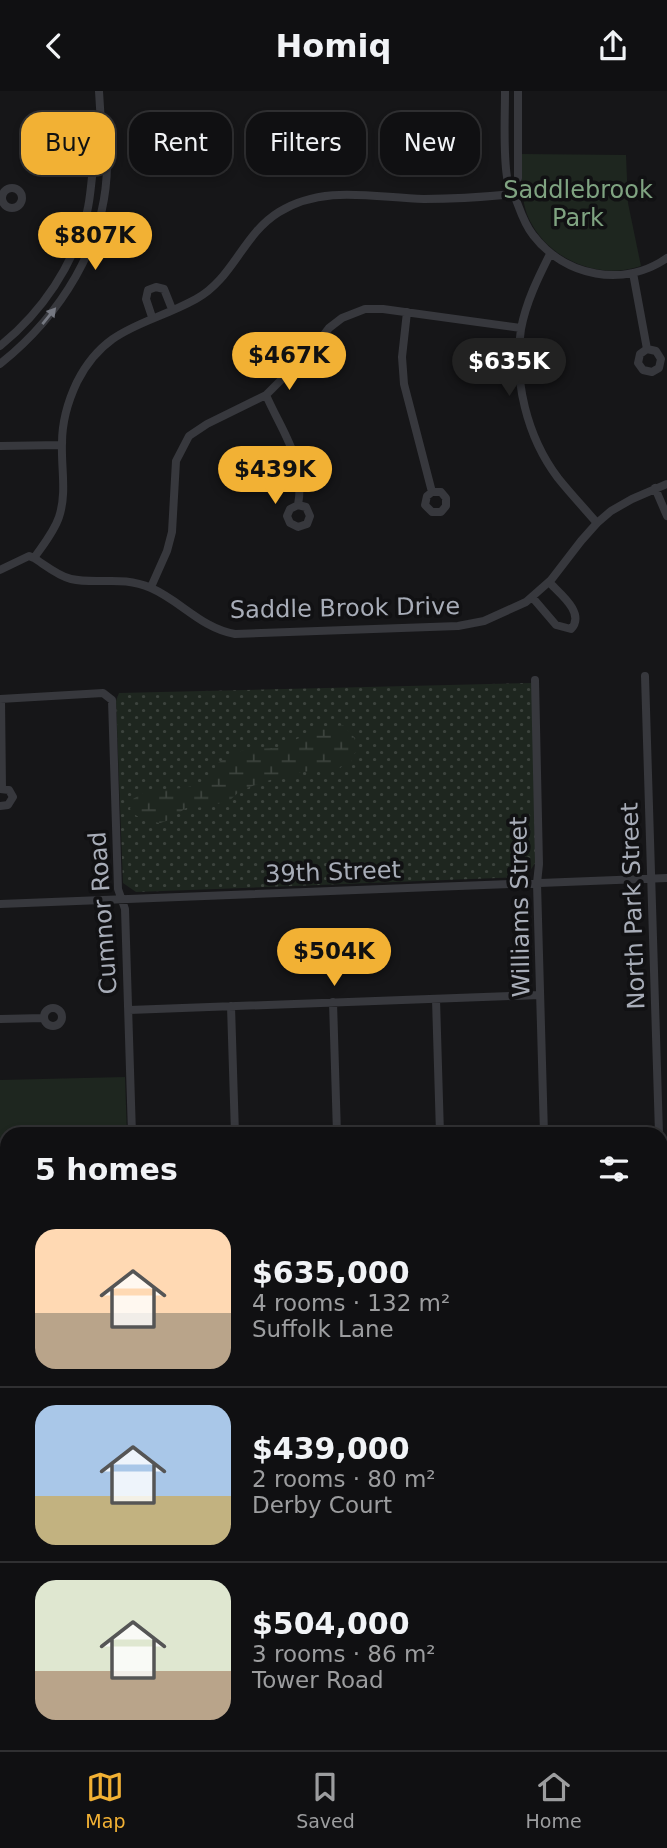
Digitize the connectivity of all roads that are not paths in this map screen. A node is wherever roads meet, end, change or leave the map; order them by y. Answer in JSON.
{"nodes":[{"id":1,"x":99,"y":91,"type":"edge"},
{"id":2,"x":505,"y":91,"type":"edge"},
{"id":3,"x":518,"y":91,"type":"edge"},
{"id":4,"x":100,"y":112,"type":"edge"},
{"id":5,"x":93,"y":175,"type":"edge"},
{"id":6,"x":106,"y":175,"type":"edge"},
{"id":7,"x":514,"y":194,"type":"junction"},
{"id":8,"x":550,"y":254,"type":"junction"},
{"id":9,"x":667,"y":258,"type":"edge"},
{"id":10,"x":634,"y":273,"type":"junction"},
{"id":11,"x":172,"y":309,"type":"junction"},
{"id":12,"x":407,"y":312,"type":"junction"},
{"id":13,"x":152,"y":317,"type":"junction"},
{"id":14,"x":522,"y":328,"type":"junction"},
{"id":15,"x":0,"y":347,"type":"edge"},
{"id":16,"x":647,"y":349,"type":"dead end"},
{"id":17,"x":0,"y":363,"type":"edge"},
{"id":18,"x":266,"y":395,"type":"junction"},
{"id":19,"x":61,"y":445,"type":"junction"},
{"id":20,"x":0,"y":446,"type":"edge"},
{"id":21,"x":667,"y":484,"type":"edge"},
{"id":22,"x":655,"y":488,"type":"junction"},
{"id":23,"x":432,"y":492,"type":"dead end"},
{"id":24,"x":298,"y":505,"type":"dead end"},
{"id":25,"x":667,"y":516,"type":"edge"},
{"id":26,"x":597,"y":523,"type":"junction"},
{"id":27,"x":34,"y":558,"type":"junction"},
{"id":28,"x":0,"y":570,"type":"edge"},
{"id":29,"x":549,"y":582,"type":"junction"},
{"id":30,"x":151,"y":587,"type":"junction"},
{"id":31,"x":532,"y":597,"type":"junction"},
{"id":32,"x":645,"y":676,"type":"dead end"},
{"id":33,"x":535,"y":680,"type":"dead end"},
{"id":34,"x":0,"y":699,"type":"edge"},
{"id":35,"x":1,"y":788,"type":"edge"},
{"id":36,"x":0,"y":806,"type":"edge"},
{"id":37,"x":667,"y":878,"type":"edge"},
{"id":38,"x":653,"y":879,"type":"junction"},
{"id":39,"x":537,"y":883,"type":"junction"},
{"id":40,"x":121,"y":899,"type":"junction"},
{"id":41,"x":0,"y":904,"type":"edge"},
{"id":42,"x":540,"y":995,"type":"junction"},
{"id":43,"x":436,"y":999,"type":"junction"},
{"id":44,"x":333,"y":1002,"type":"junction"},
{"id":45,"x":231,"y":1006,"type":"junction"},
{"id":46,"x":129,"y":1010,"type":"junction"},
{"id":47,"x":44,"y":1018,"type":"dead end"},
{"id":48,"x":0,"y":1019,"type":"edge"},
{"id":49,"x":132,"y":1127,"type":"edge"},
{"id":50,"x":235,"y":1127,"type":"edge"},
{"id":51,"x":337,"y":1127,"type":"edge"},
{"id":52,"x":440,"y":1127,"type":"edge"},
{"id":53,"x":544,"y":1127,"type":"edge"},
{"id":54,"x":659,"y":1127,"type":"edge"}],
"edges":[{"from":1,"to":4,"type":"street"},
{"from":2,"to":7,"type":"street"},
{"from":3,"to":7,"type":"street"},
{"from":5,"to":15,"type":"street"},
{"from":17,"to":6,"type":"street","one_way":true},
{"from":7,"to":8,"type":"street"},
{"from":7,"to":11,"type":"street"},
{"from":8,"to":10,"type":"street"},
{"from":8,"to":14,"type":"street"},
{"from":9,"to":10,"type":"street"},
{"from":10,"to":16,"type":"street"},
{"from":11,"to":13,"type":"street"},
{"from":11,"to":13,"type":"street"},
{"from":12,"to":14,"type":"street"},
{"from":12,"to":18,"type":"street"},
{"from":12,"to":23,"type":"street"},
{"from":13,"to":19,"type":"street"},
{"from":14,"to":26,"type":"street"},
{"from":18,"to":24,"type":"street"},
{"from":18,"to":30,"type":"street"},
{"from":19,"to":20,"type":"street"},
{"from":19,"to":27,"type":"street"},
{"from":21,"to":22,"type":"street","name":"Saddle Brook Drive"},
{"from":22,"to":25,"type":"street"},
{"from":22,"to":26,"type":"street","name":"Saddle Brook Drive"},
{"from":26,"to":29,"type":"street","name":"Saddle Brook Drive"},
{"from":27,"to":28,"type":"street"},
{"from":27,"to":30,"type":"street","name":"Saddle Brook Drive"},
{"from":29,"to":31,"type":"street","name":"Saddle Brook Drive"},
{"from":29,"to":31,"type":"street"},
{"from":30,"to":31,"type":"street","name":"Saddle Brook Drive"},
{"from":32,"to":38,"type":"street","name":"North Park Street"},
{"from":33,"to":39,"type":"street","name":"Williams Street"},
{"from":34,"to":35,"type":"street"},
{"from":34,"to":40,"type":"street","name":"Cumnor Road"},
{"from":35,"to":36,"type":"street"},
{"from":37,"to":38,"type":"street","name":"39th Street"},
{"from":38,"to":39,"type":"street","name":"39th Street"},
{"from":38,"to":54,"type":"street","name":"North Park Street"},
{"from":39,"to":40,"type":"street","name":"39th Street"},
{"from":39,"to":42,"type":"street","name":"Williams Street"},
{"from":40,"to":41,"type":"street","name":"39th Street"},
{"from":40,"to":46,"type":"street","name":"Cumnor Road"},
{"from":42,"to":43,"type":"street"},
{"from":42,"to":53,"type":"street","name":"Williams Street"},
{"from":43,"to":44,"type":"street"},
{"from":43,"to":52,"type":"street"},
{"from":44,"to":45,"type":"street"},
{"from":44,"to":51,"type":"street"},
{"from":45,"to":46,"type":"street"},
{"from":45,"to":50,"type":"street"},
{"from":46,"to":49,"type":"street","name":"Cumnor Road"},
{"from":47,"to":48,"type":"street"}]}
